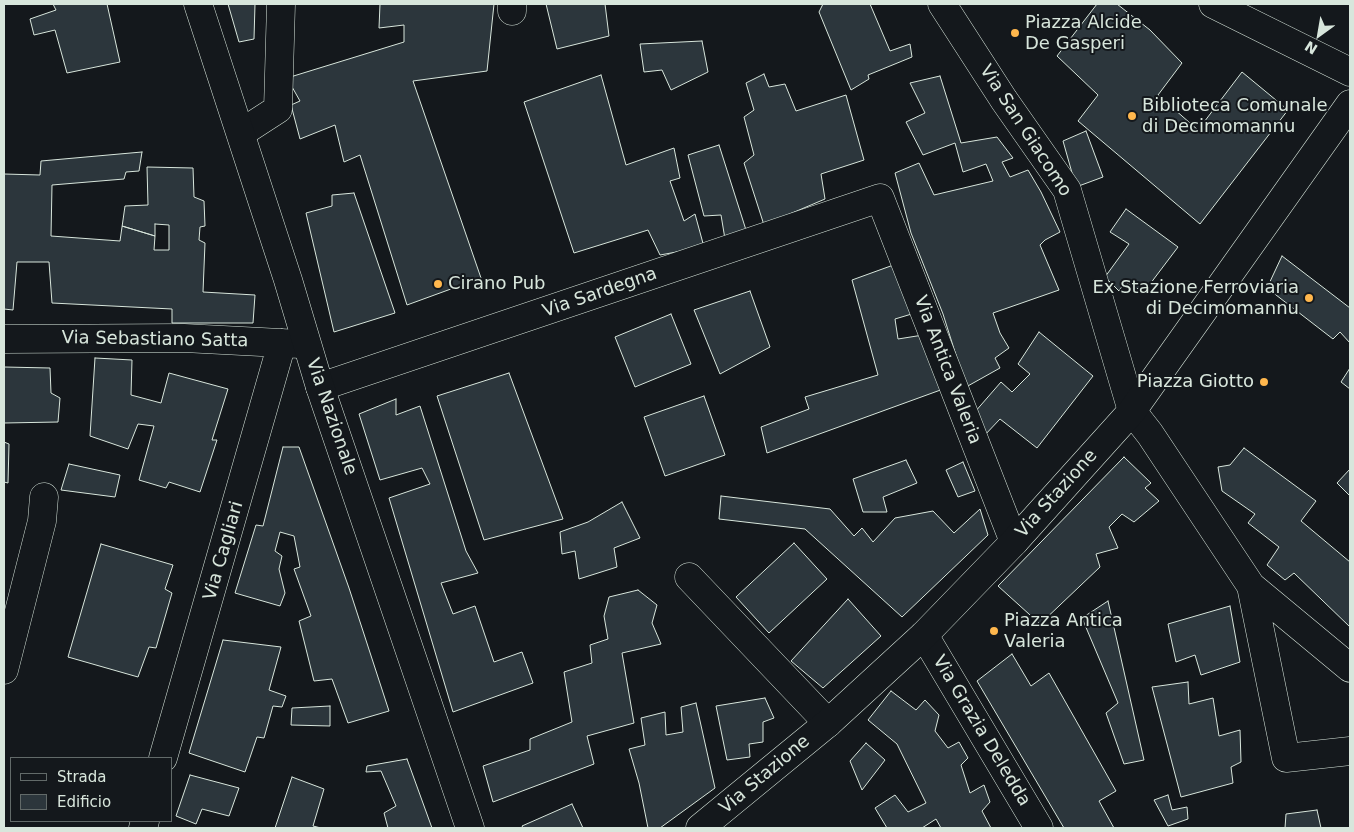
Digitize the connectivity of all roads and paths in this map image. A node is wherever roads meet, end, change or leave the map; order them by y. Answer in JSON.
{"nodes":[{"id":1,"x":198,"y":4,"type":"edge"},
{"id":2,"x":281,"y":4,"type":"edge"},
{"id":3,"x":942,"y":4,"type":"edge"},
{"id":4,"x":1213,"y":4,"type":"edge"},
{"id":5,"x":1350,"y":72,"type":"edge"},
{"id":6,"x":1350,"y":104,"type":"edge"},
{"id":7,"x":241,"y":133,"type":"junction"},
{"id":8,"x":880,"y":198,"type":"joint"},
{"id":9,"x":4,"y":339,"type":"edge"},
{"id":10,"x":294,"y":344,"type":"junction"},
{"id":11,"x":320,"y":386,"type":"junction"},
{"id":12,"x":1132,"y":411,"type":"junction"},
{"id":13,"x":44,"y":497,"type":"dead end"},
{"id":14,"x":1014,"y":542,"type":"junction"},
{"id":15,"x":689,"y":577,"type":"dead end"},
{"id":16,"x":1251,"y":586,"type":"junction"},
{"id":17,"x":924,"y":635,"type":"junction"},
{"id":18,"x":1350,"y":668,"type":"edge"},
{"id":19,"x":4,"y":670,"type":"edge"},
{"id":20,"x":828,"y":723,"type":"junction"},
{"id":21,"x":1350,"y":751,"type":"edge"},
{"id":22,"x":163,"y":757,"type":"edge"},
{"id":23,"x":470,"y":828,"type":"edge"},
{"id":24,"x":700,"y":828,"type":"edge"},
{"id":25,"x":1039,"y":828,"type":"edge"}],
"edges":[{"from":1,"to":7,"type":"street","name":"Via Nazionale"},
{"from":2,"to":7,"type":"street"},
{"from":3,"to":12,"type":"street","name":"Via San Giacomo"},
{"from":4,"to":5,"type":"street"},
{"from":6,"to":12,"type":"street","name":"Via Stazione"},
{"from":7,"to":10,"type":"street","name":"Via Nazionale"},
{"from":8,"to":11,"type":"street","name":"Via Sardegna"},
{"from":8,"to":14,"type":"street","name":"Via Antica Valeria"},
{"from":9,"to":10,"type":"street","name":"Via Sebastiano Satta"},
{"from":10,"to":11,"type":"street","name":"Via Nazionale"},
{"from":10,"to":22,"type":"street","name":"Via Cagliari"},
{"from":11,"to":23,"type":"street","name":"Via Nazionale"},
{"from":12,"to":14,"type":"street","name":"Via Stazione"},
{"from":12,"to":16,"type":"street"},
{"from":13,"to":19,"type":"street"},
{"from":14,"to":17,"type":"street","name":"Via Stazione"},
{"from":15,"to":20,"type":"street"},
{"from":16,"to":18,"type":"street"},
{"from":16,"to":21,"type":"street"},
{"from":17,"to":20,"type":"street","name":"Via Stazione"},
{"from":17,"to":25,"type":"street","name":"Via Grazia Deledda"},
{"from":20,"to":24,"type":"street","name":"Via Stazione"}]}
